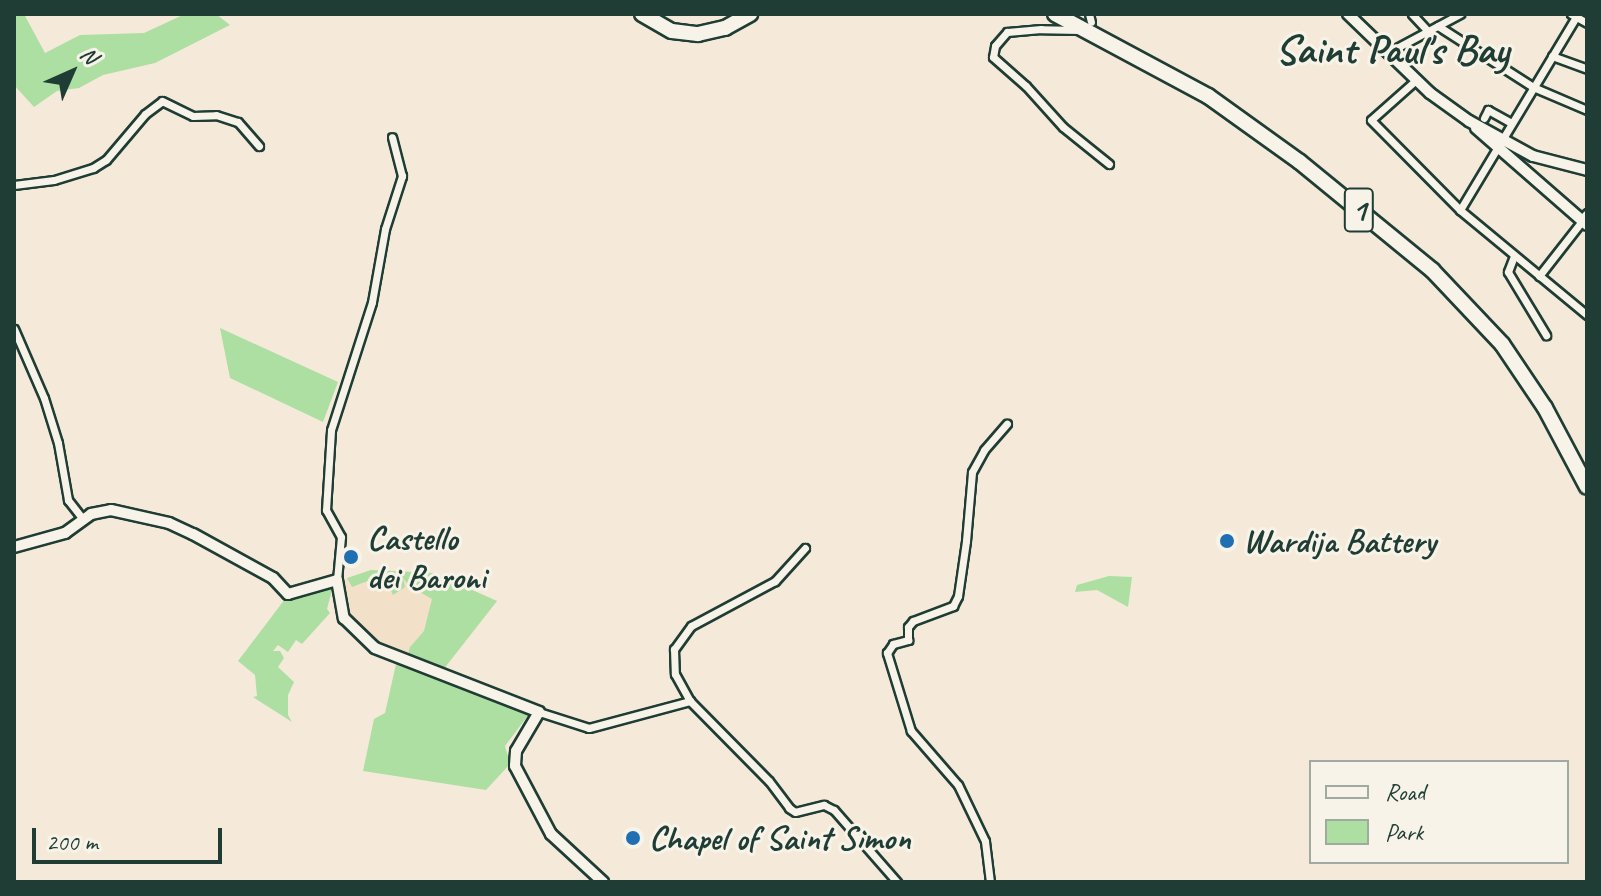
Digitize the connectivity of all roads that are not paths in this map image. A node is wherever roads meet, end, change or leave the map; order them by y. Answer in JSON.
{"nodes":[{"id":1,"x":642,"y":14,"type":"edge"},
{"id":2,"x":655,"y":14,"type":"edge"},
{"id":3,"x":733,"y":14,"type":"edge"},
{"id":4,"x":750,"y":14,"type":"edge"},
{"id":5,"x":1055,"y":14,"type":"edge"},
{"id":6,"x":1073,"y":14,"type":"edge"},
{"id":7,"x":1348,"y":14,"type":"edge"},
{"id":8,"x":1412,"y":14,"type":"edge"},
{"id":9,"x":1460,"y":14,"type":"edge"},
{"id":10,"x":1573,"y":15,"type":"edge"},
{"id":11,"x":1090,"y":22,"type":"edge"},
{"id":12,"x":1587,"y":23,"type":"edge"},
{"id":13,"x":1438,"y":26,"type":"junction"},
{"id":14,"x":1428,"y":31,"type":"junction"},
{"id":15,"x":1389,"y":52,"type":"junction"},
{"id":16,"x":1552,"y":56,"type":"junction"},
{"id":17,"x":1587,"y":69,"type":"edge"},
{"id":18,"x":1416,"y":80,"type":"junction"},
{"id":19,"x":1533,"y":87,"type":"junction"},
{"id":20,"x":1587,"y":110,"type":"edge"},
{"id":21,"x":1484,"y":118,"type":"dead end"},
{"id":22,"x":1469,"y":121,"type":"junction"},
{"id":23,"x":1511,"y":123,"type":"junction"},
{"id":24,"x":392,"y":137,"type":"dead end"},
{"id":25,"x":1503,"y":138,"type":"junction"},
{"id":26,"x":259,"y":146,"type":"dead end"},
{"id":27,"x":1497,"y":150,"type":"junction"},
{"id":28,"x":1109,"y":164,"type":"dead end"},
{"id":29,"x":1587,"y":170,"type":"edge"},
{"id":30,"x":14,"y":185,"type":"edge"},
{"id":31,"x":1460,"y":210,"type":"junction"},
{"id":32,"x":1585,"y":219,"type":"edge"},
{"id":33,"x":1514,"y":256,"type":"junction"},
{"id":34,"x":1539,"y":276,"type":"junction"},
{"id":35,"x":1587,"y":315,"type":"edge"},
{"id":36,"x":14,"y":329,"type":"edge"},
{"id":37,"x":1546,"y":335,"type":"dead end"},
{"id":38,"x":1007,"y":424,"type":"dead end"},
{"id":39,"x":1587,"y":470,"type":"edge"},
{"id":40,"x":1587,"y":487,"type":"edge"},
{"id":41,"x":83,"y":519,"type":"junction"},
{"id":42,"x":14,"y":547,"type":"edge"},
{"id":43,"x":805,"y":548,"type":"dead end"},
{"id":44,"x":337,"y":580,"type":"junction"},
{"id":45,"x":690,"y":701,"type":"junction"},
{"id":46,"x":539,"y":712,"type":"junction"},
{"id":47,"x":603,"y":882,"type":"edge"},
{"id":48,"x":897,"y":882,"type":"edge"},
{"id":49,"x":990,"y":882,"type":"edge"}],
"edges":[{"from":1,"to":4,"type":"highway"},
{"from":2,"to":3,"type":"highway"},
{"from":5,"to":11,"type":"highway","number":"1"},
{"from":6,"to":11,"type":"highway","number":"1"},
{"from":7,"to":15,"type":"street"},
{"from":8,"to":14,"type":"street"},
{"from":9,"to":13,"type":"street"},
{"from":10,"to":12,"type":"street"},
{"from":10,"to":16,"type":"street"},
{"from":11,"to":28,"type":"street"},
{"from":11,"to":39,"type":"highway","number":"1"},
{"from":11,"to":40,"type":"highway","number":"1"},
{"from":13,"to":14,"type":"street"},
{"from":13,"to":19,"type":"street"},
{"from":14,"to":15,"type":"street"},
{"from":15,"to":18,"type":"street"},
{"from":16,"to":17,"type":"street"},
{"from":16,"to":19,"type":"street"},
{"from":18,"to":22,"type":"street"},
{"from":18,"to":31,"type":"street"},
{"from":19,"to":20,"type":"street"},
{"from":19,"to":23,"type":"street"},
{"from":21,"to":23,"type":"street"},
{"from":22,"to":25,"type":"street"},
{"from":22,"to":27,"type":"street"},
{"from":23,"to":25,"type":"street"},
{"from":24,"to":44,"type":"street"},
{"from":25,"to":27,"type":"street"},
{"from":25,"to":29,"type":"street"},
{"from":26,"to":30,"type":"street"},
{"from":27,"to":31,"type":"street"},
{"from":27,"to":32,"type":"street"},
{"from":31,"to":33,"type":"street"},
{"from":32,"to":34,"type":"street"},
{"from":33,"to":34,"type":"street"},
{"from":33,"to":37,"type":"street"},
{"from":34,"to":35,"type":"street"},
{"from":36,"to":41,"type":"street"},
{"from":38,"to":49,"type":"street"},
{"from":41,"to":42,"type":"street"},
{"from":41,"to":44,"type":"street"},
{"from":43,"to":45,"type":"street"},
{"from":44,"to":46,"type":"street"},
{"from":45,"to":46,"type":"street"},
{"from":45,"to":48,"type":"street"},
{"from":46,"to":47,"type":"street"}]}
